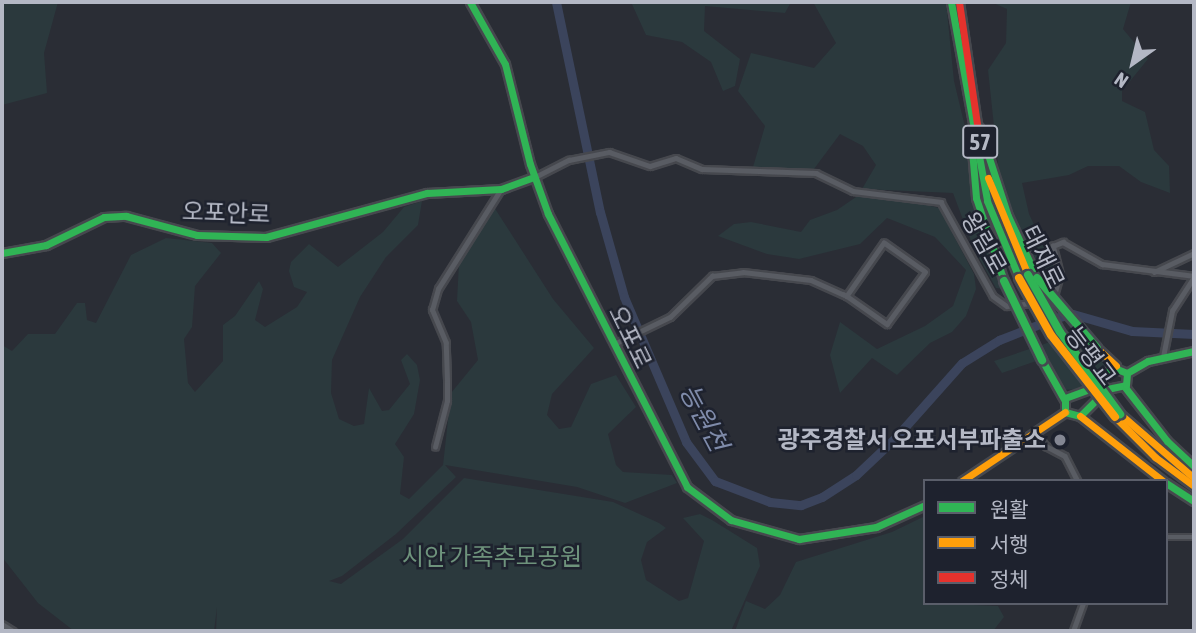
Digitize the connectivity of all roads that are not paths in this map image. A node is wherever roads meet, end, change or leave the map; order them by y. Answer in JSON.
{"nodes":[{"id":1,"x":470,"y":2,"type":"edge"},
{"id":2,"x":951,"y":2,"type":"edge"},
{"id":3,"x":960,"y":2,"type":"edge"},
{"id":4,"x":973,"y":119,"type":"junction"},
{"id":5,"x":534,"y":177,"type":"junction"},
{"id":6,"x":501,"y":189,"type":"junction"},
{"id":7,"x":2,"y":253,"type":"edge"},
{"id":8,"x":1194,"y":253,"type":"edge"},
{"id":9,"x":1152,"y":273,"type":"junction"},
{"id":10,"x":1194,"y":276,"type":"edge"},
{"id":11,"x":1028,"y":277,"type":"junction"},
{"id":12,"x":847,"y":296,"type":"junction"},
{"id":13,"x":612,"y":345,"type":"junction"},
{"id":14,"x":1194,"y":351,"type":"edge"},
{"id":15,"x":1163,"y":356,"type":"junction"},
{"id":16,"x":1116,"y":366,"type":"junction"},
{"id":17,"x":1127,"y":373,"type":"junction"},
{"id":18,"x":1124,"y":386,"type":"junction"},
{"id":19,"x":1064,"y":399,"type":"junction"},
{"id":20,"x":1065,"y":412,"type":"junction"},
{"id":21,"x":1118,"y":415,"type":"junction"},
{"id":22,"x":1080,"y":416,"type":"junction"},
{"id":23,"x":1035,"y":432,"type":"junction"},
{"id":24,"x":435,"y":447,"type":"dead end"},
{"id":25,"x":1194,"y":466,"type":"edge"},
{"id":26,"x":1194,"y":478,"type":"edge"},
{"id":27,"x":965,"y":479,"type":"edge"},
{"id":28,"x":1077,"y":479,"type":"edge"},
{"id":29,"x":1160,"y":479,"type":"edge"},
{"id":30,"x":1168,"y":485,"type":"edge"},
{"id":31,"x":1194,"y":486,"type":"edge"},
{"id":32,"x":1194,"y":501,"type":"edge"},
{"id":33,"x":923,"y":506,"type":"edge"},
{"id":34,"x":1168,"y":537,"type":"edge"},
{"id":35,"x":1194,"y":537,"type":"edge"},
{"id":36,"x":1082,"y":605,"type":"edge"},
{"id":37,"x":2,"y":624,"type":"edge"},
{"id":38,"x":13,"y":631,"type":"edge"},
{"id":39,"x":1073,"y":631,"type":"edge"}],
"edges":[{"from":1,"to":5,"type":"main road","name":"오포로"},
{"from":2,"to":4,"type":"main road","name":"태재로","number":"57"},
{"from":3,"to":4,"type":"main road","name":"태재로","number":"57"},
{"from":4,"to":11,"type":"main road"},
{"from":4,"to":11,"type":"main road","name":"태재로","number":"57"},
{"from":4,"to":19,"type":"main road","bridge":true},
{"from":5,"to":6,"type":"main road","name":"오포안로"},
{"from":5,"to":9,"type":"street","name":"왕림로"},
{"from":5,"to":13,"type":"main road","name":"오포로"},
{"from":6,"to":7,"type":"main road","name":"오포안로"},
{"from":6,"to":24,"type":"street"},
{"from":8,"to":9,"type":"street"},
{"from":9,"to":10,"type":"street","name":"왕림로"},
{"from":10,"to":15,"type":"street"},
{"from":11,"to":16,"type":"main road","bridge":true},
{"from":11,"to":21,"type":"main road","name":"능평교","number":"57","bridge":true},
{"from":12,"to":12,"type":"street"},
{"from":12,"to":13,"type":"street"},
{"from":13,"to":33,"type":"main road","name":"오포로"},
{"from":14,"to":15,"type":"main road"},
{"from":15,"to":17,"type":"main road"},
{"from":16,"to":17,"type":"main road"},
{"from":16,"to":19,"type":"main road"},
{"from":17,"to":18,"type":"main road"},
{"from":18,"to":22,"type":"main road"},
{"from":18,"to":25,"type":"main road"},
{"from":19,"to":20,"type":"main road"},
{"from":20,"to":22,"type":"main road"},
{"from":20,"to":23,"type":"main road"},
{"from":21,"to":26,"type":"main road","number":"57"},
{"from":21,"to":31,"type":"main road","number":"57"},
{"from":22,"to":29,"type":"main road"},
{"from":23,"to":27,"type":"main road"},
{"from":23,"to":28,"type":"street"},
{"from":30,"to":32,"type":"main road"},
{"from":34,"to":35,"type":"street"},
{"from":36,"to":39,"type":"street"},
{"from":37,"to":38,"type":"street"}]}
